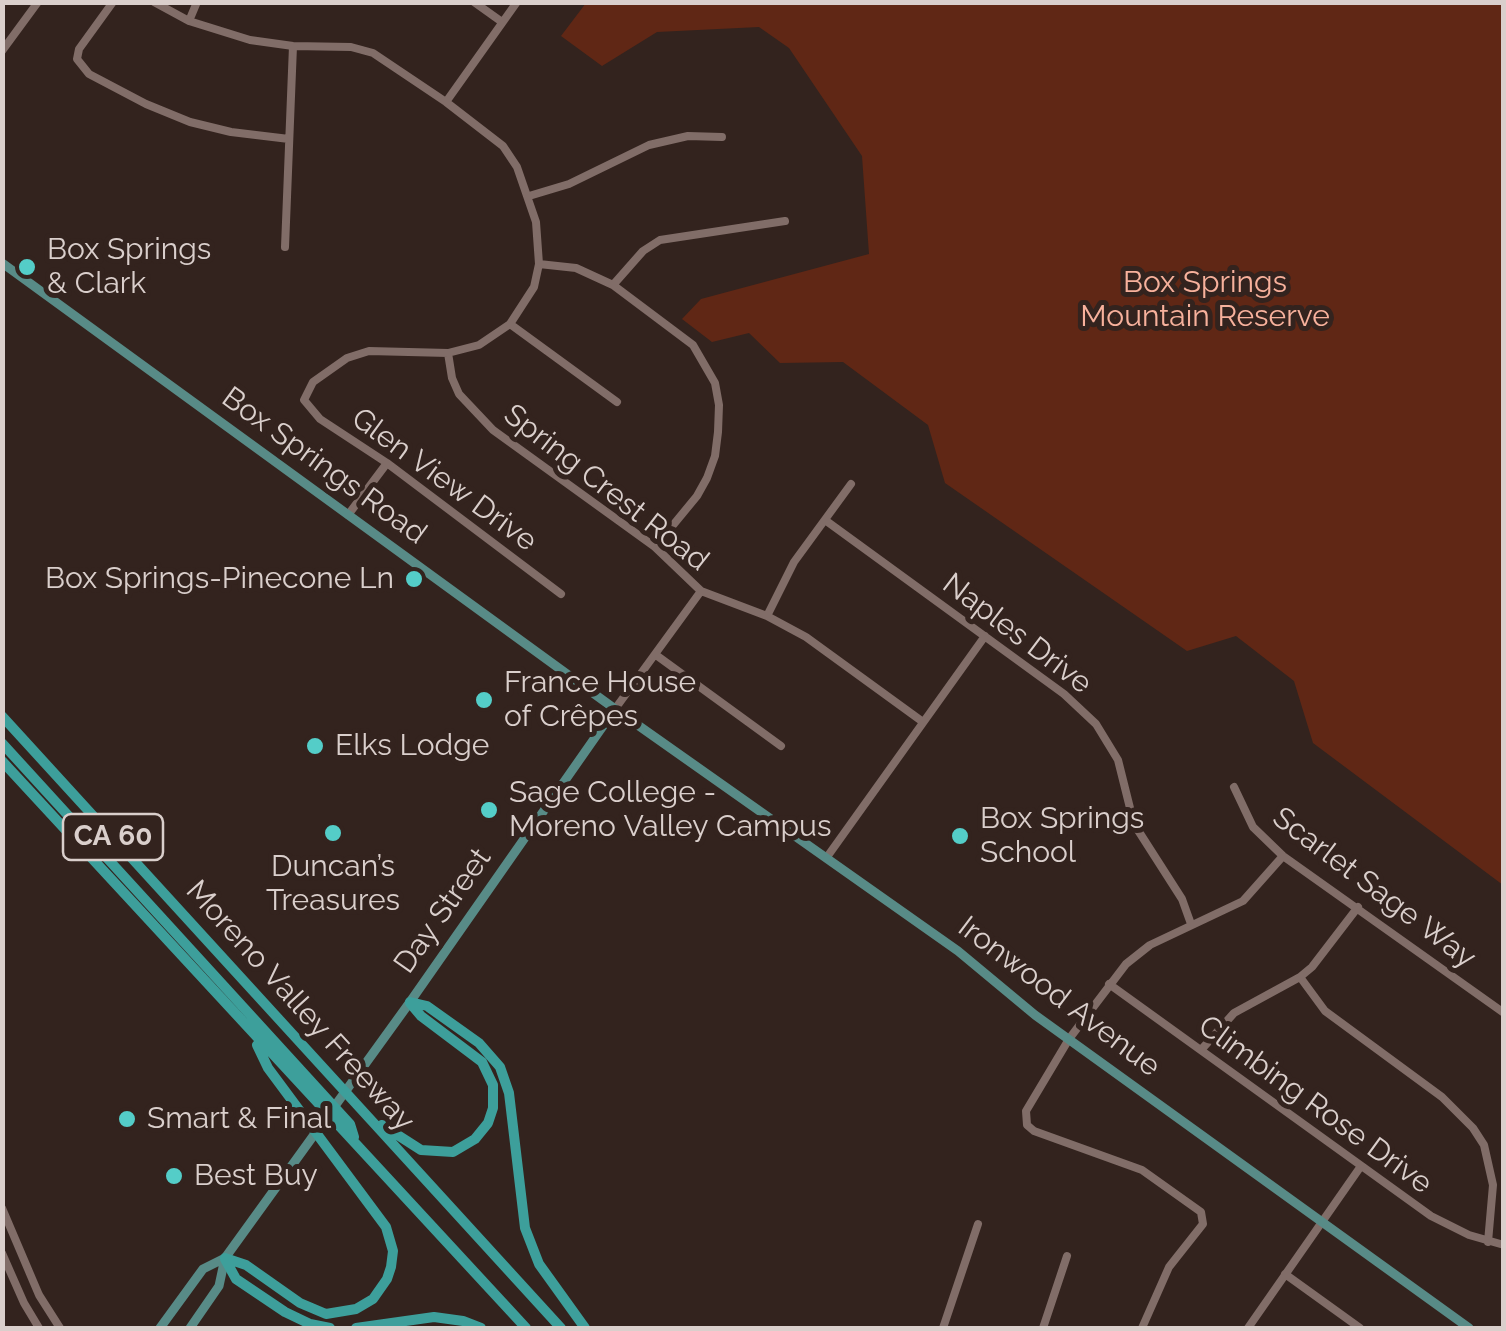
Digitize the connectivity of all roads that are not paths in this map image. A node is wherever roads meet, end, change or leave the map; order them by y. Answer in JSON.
{"nodes":[{"id":1,"x":38,"y":2,"type":"edge"},
{"id":2,"x":113,"y":2,"type":"edge"},
{"id":3,"x":154,"y":2,"type":"edge"},
{"id":4,"x":197,"y":2,"type":"edge"},
{"id":5,"x":474,"y":2,"type":"edge"},
{"id":6,"x":517,"y":2,"type":"edge"},
{"id":7,"x":189,"y":21,"type":"junction"},
{"id":8,"x":502,"y":22,"type":"junction"},
{"id":9,"x":293,"y":46,"type":"junction"},
{"id":10,"x":2,"y":52,"type":"edge"},
{"id":11,"x":446,"y":102,"type":"junction"},
{"id":12,"x":722,"y":137,"type":"dead end"},
{"id":13,"x":289,"y":138,"type":"junction"},
{"id":14,"x":528,"y":196,"type":"junction"},
{"id":15,"x":785,"y":221,"type":"dead end"},
{"id":16,"x":286,"y":247,"type":"dead end"},
{"id":17,"x":2,"y":264,"type":"edge"},
{"id":18,"x":539,"y":264,"type":"junction"},
{"id":19,"x":613,"y":286,"type":"junction"},
{"id":20,"x":510,"y":324,"type":"junction"},
{"id":21,"x":448,"y":353,"type":"junction"},
{"id":22,"x":616,"y":402,"type":"dead end"},
{"id":23,"x":386,"y":462,"type":"junction"},
{"id":24,"x":850,"y":484,"type":"dead end"},
{"id":25,"x":348,"y":516,"type":"junction"},
{"id":26,"x":825,"y":520,"type":"junction"},
{"id":27,"x":655,"y":547,"type":"junction"},
{"id":28,"x":701,"y":592,"type":"junction"},
{"id":29,"x":562,"y":594,"type":"dead end"},
{"id":30,"x":767,"y":616,"type":"junction"},
{"id":31,"x":985,"y":636,"type":"junction"},
{"id":32,"x":656,"y":655,"type":"junction"},
{"id":33,"x":615,"y":710,"type":"junction"},
{"id":34,"x":2,"y":716,"type":"edge"},
{"id":35,"x":923,"y":722,"type":"junction"},
{"id":36,"x":2,"y":742,"type":"edge"},
{"id":37,"x":781,"y":746,"type":"dead end"},
{"id":38,"x":2,"y":760,"type":"edge"},
{"id":39,"x":1234,"y":787,"type":"dead end"},
{"id":40,"x":1283,"y":856,"type":"junction"},
{"id":41,"x":827,"y":858,"type":"junction"},
{"id":42,"x":1358,"y":907,"type":"junction"},
{"id":43,"x":1191,"y":924,"type":"junction"},
{"id":44,"x":1300,"y":977,"type":"junction"},
{"id":45,"x":1110,"y":984,"type":"junction"},
{"id":46,"x":410,"y":1002,"type":"junction"},
{"id":47,"x":1504,"y":1013,"type":"edge"},
{"id":48,"x":252,"y":1034,"type":"junction"},
{"id":49,"x":1068,"y":1039,"type":"junction"},
{"id":50,"x":1202,"y":1050,"type":"junction"},
{"id":51,"x":313,"y":1091,"type":"junction"},
{"id":52,"x":360,"y":1108,"type":"junction"},
{"id":53,"x":1361,"y":1166,"type":"junction"},
{"id":54,"x":2,"y":1208,"type":"edge"},
{"id":55,"x":1321,"y":1220,"type":"junction"},
{"id":56,"x":978,"y":1224,"type":"dead end"},
{"id":57,"x":1488,"y":1242,"type":"junction"},
{"id":58,"x":1504,"y":1245,"type":"edge"},
{"id":59,"x":2,"y":1254,"type":"edge"},
{"id":60,"x":1068,"y":1256,"type":"dead end"},
{"id":61,"x":225,"y":1258,"type":"junction"},
{"id":62,"x":1285,"y":1274,"type":"junction"},
{"id":63,"x":40,"y":1328,"type":"edge"},
{"id":64,"x":60,"y":1328,"type":"edge"},
{"id":65,"x":160,"y":1328,"type":"edge"},
{"id":66,"x":190,"y":1328,"type":"edge"},
{"id":67,"x":330,"y":1328,"type":"edge"},
{"id":68,"x":356,"y":1328,"type":"edge"},
{"id":69,"x":481,"y":1328,"type":"edge"},
{"id":70,"x":526,"y":1328,"type":"edge"},
{"id":71,"x":562,"y":1328,"type":"edge"},
{"id":72,"x":584,"y":1328,"type":"edge"},
{"id":73,"x":943,"y":1328,"type":"edge"},
{"id":74,"x":1043,"y":1328,"type":"edge"},
{"id":75,"x":1142,"y":1328,"type":"edge"},
{"id":76,"x":1248,"y":1328,"type":"edge"},
{"id":77,"x":1360,"y":1328,"type":"edge"},
{"id":78,"x":1469,"y":1328,"type":"edge"}],
"edges":[{"from":1,"to":10,"type":"street"},
{"from":2,"to":13,"type":"street"},
{"from":3,"to":7,"type":"street"},
{"from":4,"to":7,"type":"street"},
{"from":5,"to":8,"type":"street"},
{"from":6,"to":8,"type":"street"},
{"from":7,"to":9,"type":"street"},
{"from":8,"to":11,"type":"street"},
{"from":9,"to":11,"type":"street"},
{"from":9,"to":13,"type":"street"},
{"from":11,"to":14,"type":"street"},
{"from":12,"to":14,"type":"street"},
{"from":13,"to":16,"type":"street"},
{"from":14,"to":18,"type":"street"},
{"from":15,"to":19,"type":"street"},
{"from":17,"to":25,"type":"main road","name":"Box Springs Road"},
{"from":18,"to":19,"type":"street"},
{"from":18,"to":20,"type":"street"},
{"from":19,"to":27,"type":"street"},
{"from":20,"to":21,"type":"street"},
{"from":20,"to":22,"type":"street"},
{"from":21,"to":23,"type":"street","name":"Glen View Drive"},
{"from":21,"to":27,"type":"street","name":"Spring Crest Road"},
{"from":23,"to":25,"type":"street"},
{"from":23,"to":29,"type":"street","name":"Glen View Drive"},
{"from":24,"to":26,"type":"street"},
{"from":25,"to":33,"type":"main road","name":"Box Springs Road"},
{"from":26,"to":30,"type":"street"},
{"from":26,"to":31,"type":"street","name":"Naples Drive"},
{"from":27,"to":28,"type":"street","name":"Spring Crest Road"},
{"from":28,"to":30,"type":"street","name":"Spring Crest Road"},
{"from":28,"to":32,"type":"street","name":"Day Street"},
{"from":30,"to":35,"type":"street","name":"Spring Crest Road"},
{"from":31,"to":35,"type":"street"},
{"from":31,"to":43,"type":"street","name":"Naples Drive"},
{"from":32,"to":33,"type":"street","name":"Day Street"},
{"from":32,"to":37,"type":"street"},
{"from":33,"to":41,"type":"main road","name":"Ironwood Avenue"},
{"from":33,"to":46,"type":"main road","name":"Day Street"},
{"from":34,"to":52,"type":"highway","name":"Moreno Valley Freeway","number":"CA 60"},
{"from":35,"to":41,"type":"street"},
{"from":36,"to":51,"type":"highway"},
{"from":38,"to":48,"type":"highway","name":"Moreno Valley Freeway","number":"CA 60"},
{"from":39,"to":40,"type":"street","name":"Scarlet Sage Way"},
{"from":40,"to":42,"type":"street","name":"Scarlet Sage Way"},
{"from":40,"to":43,"type":"street"},
{"from":41,"to":49,"type":"main road","name":"Ironwood Avenue"},
{"from":42,"to":44,"type":"street"},
{"from":42,"to":47,"type":"street","name":"Scarlet Sage Way"},
{"from":43,"to":45,"type":"street"},
{"from":44,"to":50,"type":"street"},
{"from":44,"to":57,"type":"street"},
{"from":45,"to":49,"type":"street"},
{"from":45,"to":50,"type":"street","name":"Climbing Rose Drive"},
{"from":46,"to":52,"type":"highway"},
{"from":46,"to":61,"type":"main road","name":"Day Street"},
{"from":46,"to":72,"type":"highway"},
{"from":48,"to":51,"type":"highway","name":"Moreno Valley Freeway","number":"CA 60"},
{"from":48,"to":61,"type":"highway"},
{"from":49,"to":55,"type":"main road","name":"Ironwood Avenue"},
{"from":49,"to":75,"type":"street"},
{"from":50,"to":53,"type":"street","name":"Climbing Rose Drive"},
{"from":51,"to":70,"type":"highway","name":"Moreno Valley Freeway","number":"CA 60"},
{"from":52,"to":71,"type":"highway","name":"Moreno Valley Freeway","number":"CA 60"},
{"from":53,"to":55,"type":"street"},
{"from":53,"to":57,"type":"street","name":"Climbing Rose Drive"},
{"from":54,"to":64,"type":"street"},
{"from":55,"to":62,"type":"street"},
{"from":55,"to":78,"type":"main road","name":"Ironwood Avenue"},
{"from":56,"to":73,"type":"street"},
{"from":57,"to":58,"type":"street","name":"Climbing Rose Drive"},
{"from":59,"to":63,"type":"street"},
{"from":60,"to":74,"type":"street"},
{"from":61,"to":65,"type":"main road","name":"Day Street"},
{"from":61,"to":66,"type":"main road","name":"Day Street"},
{"from":61,"to":67,"type":"highway"},
{"from":62,"to":76,"type":"street"},
{"from":62,"to":77,"type":"street"},
{"from":68,"to":69,"type":"highway"}]}
